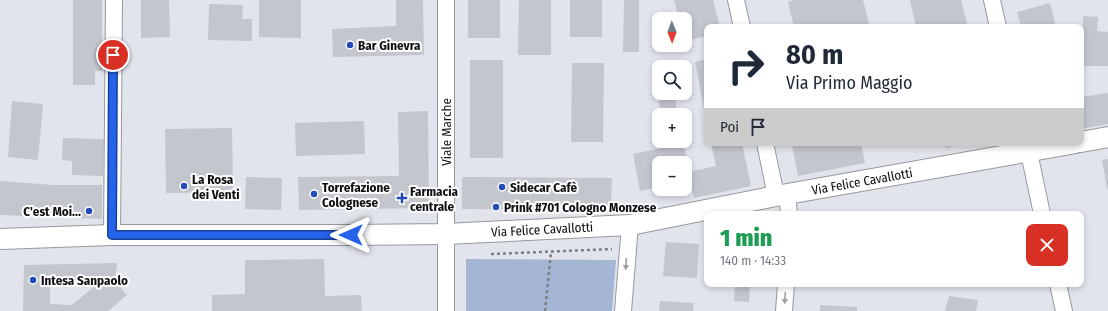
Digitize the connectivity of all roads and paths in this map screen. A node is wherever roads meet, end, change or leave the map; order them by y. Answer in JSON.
{"nodes":[{"id":1,"x":114,"y":0,"type":"edge"},
{"id":2,"x":446,"y":0,"type":"edge"},
{"id":3,"x":736,"y":0,"type":"edge"},
{"id":4,"x":992,"y":0,"type":"edge"},
{"id":5,"x":741,"y":24,"type":"edge"},
{"id":6,"x":997,"y":24,"type":"edge"},
{"id":7,"x":1108,"y":138,"type":"edge"},
{"id":8,"x":1084,"y":142,"type":"edge"},
{"id":9,"x":766,"y":146,"type":"edge"},
{"id":10,"x":1040,"y":146,"type":"edge"},
{"id":11,"x":1028,"y":147,"type":"edge"},
{"id":12,"x":782,"y":195,"type":"junction"},
{"id":13,"x":788,"y":211,"type":"edge"},
{"id":14,"x":1041,"y":211,"type":"edge"},
{"id":15,"x":630,"y":225,"type":"junction"},
{"id":16,"x":446,"y":234,"type":"junction"},
{"id":17,"x":112,"y":235,"type":"junction"},
{"id":18,"x":0,"y":239,"type":"edge"},
{"id":19,"x":551,"y":252,"type":"dead end"},
{"id":20,"x":786,"y":287,"type":"edge"},
{"id":21,"x":1059,"y":287,"type":"edge"},
{"id":22,"x":446,"y":311,"type":"edge"},
{"id":23,"x":545,"y":311,"type":"edge"},
{"id":24,"x":623,"y":311,"type":"edge"},
{"id":25,"x":784,"y":311,"type":"edge"},
{"id":26,"x":1064,"y":311,"type":"edge"}],
"edges":[{"from":1,"to":17,"type":"street"},
{"from":2,"to":16,"type":"street","name":"Viale Marche"},
{"from":3,"to":5,"type":"street"},
{"from":4,"to":6,"type":"street"},
{"from":7,"to":8,"type":"street"},
{"from":9,"to":12,"type":"street"},
{"from":10,"to":11,"type":"street","name":"Via Felice Cavallotti"},
{"from":11,"to":12,"type":"street","name":"Via Felice Cavallotti"},
{"from":11,"to":14,"type":"street"},
{"from":12,"to":13,"type":"street"},
{"from":12,"to":15,"type":"street","name":"Via Felice Cavallotti"},
{"from":15,"to":16,"type":"street","name":"Via Felice Cavallotti"},
{"from":15,"to":24,"type":"street","one_way":true},
{"from":16,"to":17,"type":"street","name":"Via Felice Cavallotti"},
{"from":16,"to":22,"type":"street","name":"Viale Marche"},
{"from":17,"to":18,"type":"street","name":"Via Felice Cavallotti"},
{"from":19,"to":23,"type":"path"},
{"from":20,"to":25,"type":"street","one_way":true},
{"from":21,"to":26,"type":"street"}]}
